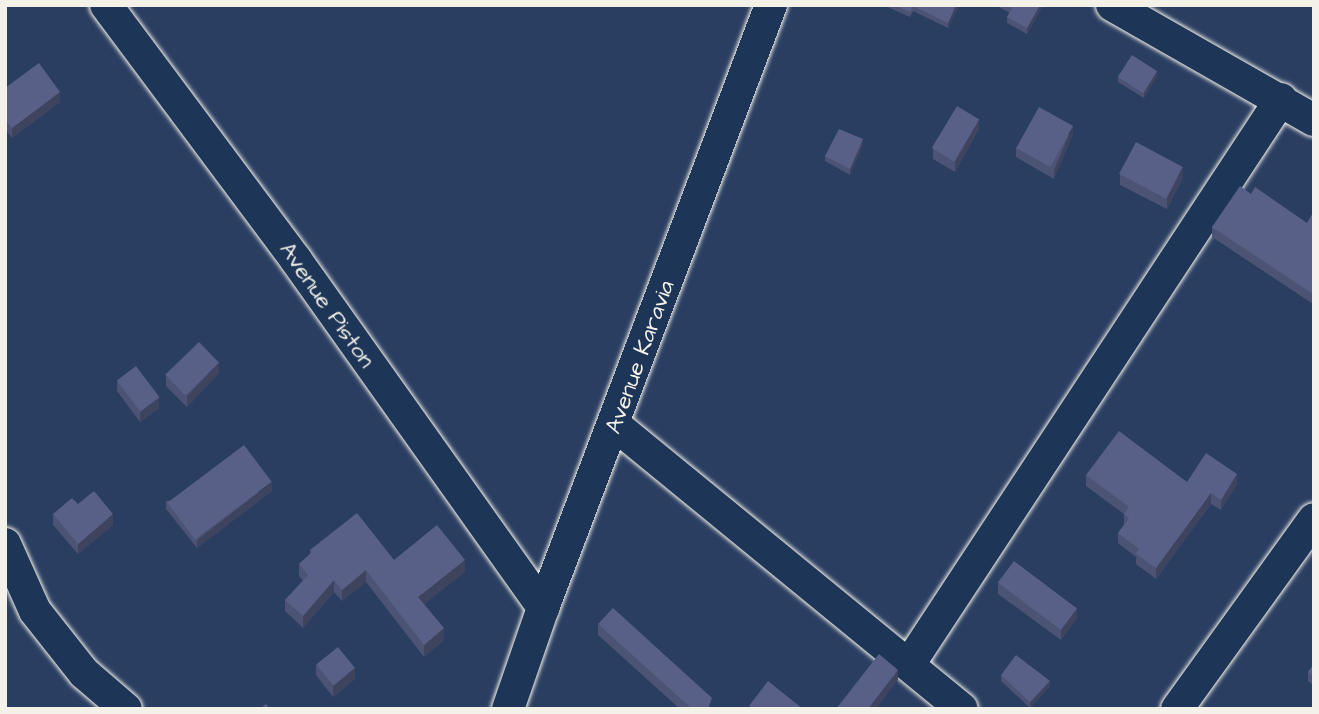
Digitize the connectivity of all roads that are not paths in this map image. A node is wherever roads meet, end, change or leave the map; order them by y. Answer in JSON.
{"nodes":[{"id":1,"x":106,"y":5,"type":"edge"},
{"id":2,"x":771,"y":5,"type":"edge"},
{"id":3,"x":1112,"y":5,"type":"edge"},
{"id":4,"x":1281,"y":99,"type":"junction"},
{"id":5,"x":1314,"y":120,"type":"edge"},
{"id":6,"x":615,"y":425,"type":"junction"},
{"id":7,"x":1314,"y":519,"type":"edge"},
{"id":8,"x":5,"y":544,"type":"edge"},
{"id":9,"x":543,"y":608,"type":"junction"},
{"id":10,"x":910,"y":663,"type":"junction"},
{"id":11,"x":126,"y":709,"type":"edge"},
{"id":12,"x":508,"y":709,"type":"edge"},
{"id":13,"x":962,"y":709,"type":"edge"},
{"id":14,"x":1177,"y":709,"type":"edge"}],
"edges":[{"from":1,"to":9,"type":"street","name":"Avenue Piston"},
{"from":2,"to":6,"type":"street","name":"Avenue Karavia"},
{"from":3,"to":4,"type":"street"},
{"from":4,"to":5,"type":"street"},
{"from":4,"to":10,"type":"street"},
{"from":6,"to":9,"type":"street","name":"Avenue Karavia"},
{"from":6,"to":10,"type":"street"},
{"from":7,"to":14,"type":"street"},
{"from":8,"to":11,"type":"street"},
{"from":9,"to":12,"type":"street","name":"Avenue Karavia"},
{"from":10,"to":13,"type":"street"}]}
